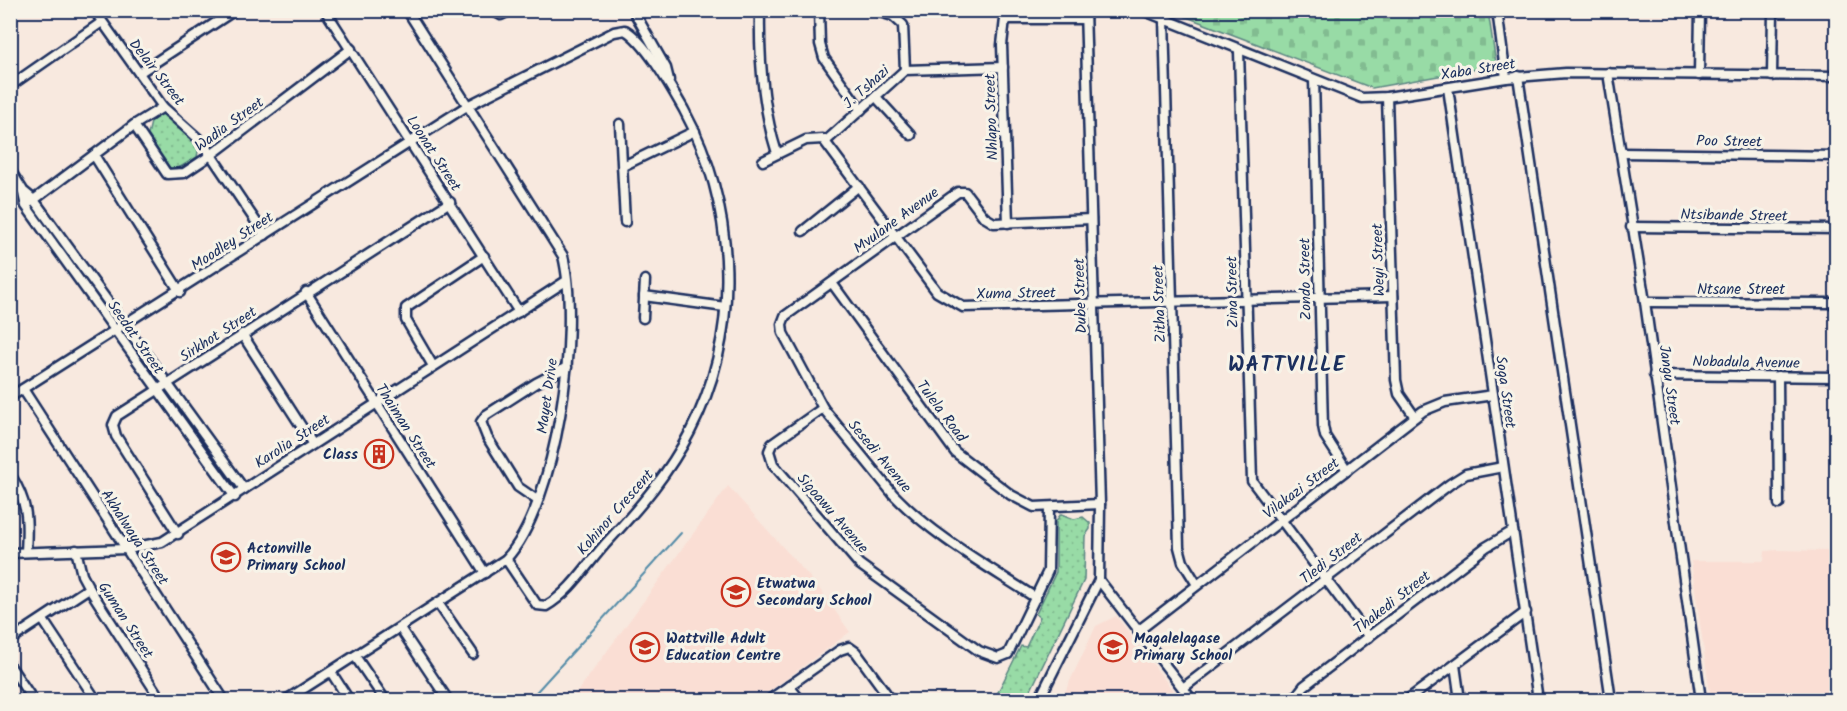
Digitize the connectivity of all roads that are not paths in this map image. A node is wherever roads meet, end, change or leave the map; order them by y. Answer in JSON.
{"nodes":[{"id":1,"x":94,"y":10,"type":"edge"},
{"id":2,"x":235,"y":10,"type":"edge"},
{"id":3,"x":325,"y":10,"type":"edge"},
{"id":4,"x":407,"y":10,"type":"edge"},
{"id":5,"x":492,"y":10,"type":"edge"},
{"id":6,"x":511,"y":10,"type":"edge"},
{"id":7,"x":633,"y":10,"type":"edge"},
{"id":8,"x":760,"y":10,"type":"edge"},
{"id":9,"x":819,"y":10,"type":"edge"},
{"id":10,"x":873,"y":10,"type":"edge"},
{"id":11,"x":1142,"y":10,"type":"edge"},
{"id":12,"x":1497,"y":10,"type":"edge"},
{"id":13,"x":1700,"y":10,"type":"edge"},
{"id":14,"x":1773,"y":10,"type":"edge"},
{"id":15,"x":1006,"y":15,"type":"edge"},
{"id":16,"x":1085,"y":15,"type":"edge"},
{"id":17,"x":1164,"y":19,"type":"junction"},
{"id":18,"x":102,"y":22,"type":"junction"},
{"id":19,"x":351,"y":49,"type":"junction"},
{"id":20,"x":1239,"y":51,"type":"junction"},
{"id":21,"x":1003,"y":67,"type":"junction"},
{"id":22,"x":905,"y":70,"type":"junction"},
{"id":23,"x":138,"y":73,"type":"junction"},
{"id":24,"x":1608,"y":73,"type":"junction"},
{"id":25,"x":1699,"y":75,"type":"junction"},
{"id":26,"x":1518,"y":76,"type":"junction"},
{"id":27,"x":1772,"y":76,"type":"junction"},
{"id":28,"x":1836,"y":76,"type":"edge"},
{"id":29,"x":1506,"y":78,"type":"junction"},
{"id":30,"x":1314,"y":80,"type":"junction"},
{"id":31,"x":10,"y":86,"type":"edge"},
{"id":32,"x":671,"y":86,"type":"junction"},
{"id":33,"x":1448,"y":88,"type":"junction"},
{"id":34,"x":1387,"y":97,"type":"junction"},
{"id":35,"x":876,"y":98,"type":"junction"},
{"id":36,"x":467,"y":106,"type":"junction"},
{"id":37,"x":163,"y":107,"type":"junction"},
{"id":38,"x":861,"y":110,"type":"junction"},
{"id":39,"x":620,"y":124,"type":"dead end"},
{"id":40,"x":134,"y":125,"type":"junction"},
{"id":41,"x":695,"y":131,"type":"junction"},
{"id":42,"x":911,"y":135,"type":"dead end"},
{"id":43,"x":411,"y":141,"type":"junction"},
{"id":44,"x":826,"y":141,"type":"junction"},
{"id":45,"x":777,"y":153,"type":"junction"},
{"id":46,"x":1621,"y":153,"type":"junction"},
{"id":47,"x":94,"y":155,"type":"junction"},
{"id":48,"x":212,"y":155,"type":"junction"},
{"id":49,"x":1836,"y":156,"type":"edge"},
{"id":50,"x":763,"y":161,"type":"dead end"},
{"id":51,"x":623,"y":166,"type":"junction"},
{"id":52,"x":10,"y":170,"type":"edge"},
{"id":53,"x":859,"y":186,"type":"junction"},
{"id":54,"x":22,"y":189,"type":"junction"},
{"id":55,"x":34,"y":200,"type":"junction"},
{"id":56,"x":450,"y":202,"type":"junction"},
{"id":57,"x":26,"y":206,"type":"junction"},
{"id":58,"x":1091,"y":219,"type":"junction"},
{"id":59,"x":625,"y":222,"type":"dead end"},
{"id":60,"x":1008,"y":223,"type":"junction"},
{"id":61,"x":1631,"y":227,"type":"junction"},
{"id":62,"x":1836,"y":229,"type":"edge"},
{"id":63,"x":803,"y":231,"type":"dead end"},
{"id":64,"x":265,"y":235,"type":"junction"},
{"id":65,"x":898,"y":236,"type":"junction"},
{"id":66,"x":484,"y":256,"type":"junction"},
{"id":67,"x":645,"y":280,"type":"dead end"},
{"id":68,"x":566,"y":281,"type":"junction"},
{"id":69,"x":832,"y":284,"type":"junction"},
{"id":70,"x":180,"y":292,"type":"junction"},
{"id":71,"x":306,"y":292,"type":"junction"},
{"id":72,"x":644,"y":296,"type":"junction"},
{"id":73,"x":1393,"y":296,"type":"junction"},
{"id":74,"x":1319,"y":298,"type":"junction"},
{"id":75,"x":1246,"y":300,"type":"junction"},
{"id":76,"x":1645,"y":302,"type":"junction"},
{"id":77,"x":1172,"y":303,"type":"junction"},
{"id":78,"x":1836,"y":303,"type":"edge"},
{"id":79,"x":1094,"y":305,"type":"junction"},
{"id":80,"x":725,"y":307,"type":"junction"},
{"id":81,"x":519,"y":312,"type":"junction"},
{"id":82,"x":643,"y":318,"type":"dead end"},
{"id":83,"x":125,"y":326,"type":"junction"},
{"id":84,"x":116,"y":332,"type":"junction"},
{"id":85,"x":242,"y":334,"type":"junction"},
{"id":86,"x":790,"y":346,"type":"joint"},
{"id":87,"x":433,"y":366,"type":"junction"},
{"id":88,"x":567,"y":367,"type":"junction"},
{"id":89,"x":1654,"y":375,"type":"junction"},
{"id":90,"x":1778,"y":376,"type":"junction"},
{"id":91,"x":1836,"y":377,"type":"edge"},
{"id":92,"x":167,"y":383,"type":"junction"},
{"id":93,"x":23,"y":389,"type":"junction"},
{"id":94,"x":156,"y":390,"type":"junction"},
{"id":95,"x":1493,"y":395,"type":"junction"},
{"id":96,"x":10,"y":397,"type":"edge"},
{"id":97,"x":375,"y":403,"type":"junction"},
{"id":98,"x":823,"y":408,"type":"junction"},
{"id":99,"x":1415,"y":417,"type":"junction"},
{"id":100,"x":312,"y":443,"type":"junction"},
{"id":101,"x":1503,"y":467,"type":"junction"},
{"id":102,"x":1347,"y":470,"type":"junction"},
{"id":103,"x":10,"y":474,"type":"edge"},
{"id":104,"x":244,"y":489,"type":"junction"},
{"id":105,"x":235,"y":497,"type":"junction"},
{"id":106,"x":537,"y":500,"type":"junction"},
{"id":107,"x":1100,"y":504,"type":"junction"},
{"id":108,"x":1779,"y":504,"type":"dead end"},
{"id":109,"x":1049,"y":508,"type":"junction"},
{"id":110,"x":1281,"y":520,"type":"junction"},
{"id":111,"x":1512,"y":531,"type":"junction"},
{"id":112,"x":178,"y":534,"type":"junction"},
{"id":113,"x":126,"y":549,"type":"junction"},
{"id":114,"x":76,"y":550,"type":"junction"},
{"id":115,"x":26,"y":552,"type":"junction"},
{"id":116,"x":10,"y":553,"type":"edge"},
{"id":117,"x":506,"y":559,"type":"junction"},
{"id":118,"x":485,"y":573,"type":"junction"},
{"id":119,"x":1325,"y":579,"type":"junction"},
{"id":120,"x":1099,"y":580,"type":"junction"},
{"id":121,"x":1196,"y":583,"type":"junction"},
{"id":122,"x":89,"y":588,"type":"junction"},
{"id":123,"x":1036,"y":598,"type":"junction"},
{"id":124,"x":438,"y":603,"type":"junction"},
{"id":125,"x":1526,"y":612,"type":"junction"},
{"id":126,"x":43,"y":620,"type":"junction"},
{"id":127,"x":400,"y":628,"type":"junction"},
{"id":128,"x":1138,"y":631,"type":"junction"},
{"id":129,"x":1369,"y":637,"type":"junction"},
{"id":130,"x":10,"y":640,"type":"edge"},
{"id":131,"x":473,"y":654,"type":"dead end"},
{"id":132,"x":355,"y":656,"type":"junction"},
{"id":133,"x":1455,"y":665,"type":"junction"},
{"id":134,"x":10,"y":666,"type":"edge"},
{"id":135,"x":331,"y":672,"type":"junction"},
{"id":136,"x":789,"y":686,"type":"junction"},
{"id":137,"x":1183,"y":688,"type":"junction"},
{"id":138,"x":33,"y":700,"type":"edge"},
{"id":139,"x":96,"y":700,"type":"edge"},
{"id":140,"x":161,"y":700,"type":"edge"},
{"id":141,"x":224,"y":700,"type":"edge"},
{"id":142,"x":288,"y":700,"type":"edge"},
{"id":143,"x":349,"y":700,"type":"edge"},
{"id":144,"x":385,"y":700,"type":"edge"},
{"id":145,"x":448,"y":700,"type":"edge"},
{"id":146,"x":769,"y":700,"type":"edge"},
{"id":147,"x":800,"y":700,"type":"edge"},
{"id":148,"x":891,"y":700,"type":"edge"},
{"id":149,"x":1039,"y":700,"type":"edge"},
{"id":150,"x":1192,"y":700,"type":"edge"},
{"id":151,"x":1293,"y":700,"type":"edge"},
{"id":152,"x":1407,"y":700,"type":"edge"},
{"id":153,"x":1460,"y":700,"type":"edge"},
{"id":154,"x":1539,"y":700,"type":"edge"},
{"id":155,"x":1611,"y":700,"type":"edge"},
{"id":156,"x":1701,"y":700,"type":"edge"}],
"edges":[{"from":1,"to":18,"type":"street","name":"Delair Street"},
{"from":2,"to":23,"type":"street"},
{"from":3,"to":19,"type":"street","name":"Loonat Street"},
{"from":4,"to":36,"type":"street","name":"Mayet Drive"},
{"from":5,"to":6,"type":"street"},
{"from":7,"to":32,"type":"street"},
{"from":8,"to":45,"type":"street"},
{"from":9,"to":38,"type":"street"},
{"from":10,"to":22,"type":"street"},
{"from":11,"to":17,"type":"street","name":"Xaba Street"},
{"from":12,"to":29,"type":"street"},
{"from":13,"to":25,"type":"street"},
{"from":14,"to":27,"type":"street"},
{"from":15,"to":16,"type":"street"},
{"from":15,"to":21,"type":"street","name":"Nhlapo Street"},
{"from":16,"to":58,"type":"street","name":"Dube Street"},
{"from":17,"to":20,"type":"street","name":"Xaba Street"},
{"from":17,"to":77,"type":"street","name":"Zitha Street"},
{"from":18,"to":23,"type":"street","name":"Delair Street"},
{"from":18,"to":31,"type":"street"},
{"from":19,"to":43,"type":"street","name":"Loonat Street"},
{"from":19,"to":48,"type":"street","name":"Wadia Street"},
{"from":20,"to":30,"type":"street","name":"Xaba Street"},
{"from":20,"to":75,"type":"street","name":"Zina Street"},
{"from":21,"to":22,"type":"street","name":"J. Tshazi"},
{"from":21,"to":60,"type":"street","name":"Nhlapo Street"},
{"from":22,"to":35,"type":"street","name":"J. Tshazi"},
{"from":23,"to":37,"type":"street","name":"Delair Street"},
{"from":24,"to":25,"type":"street","name":"Xaba Street"},
{"from":24,"to":26,"type":"street","name":"Xaba Street"},
{"from":24,"to":46,"type":"street","name":"Jangu Street"},
{"from":25,"to":27,"type":"street","name":"Xaba Street"},
{"from":26,"to":29,"type":"street","name":"Xaba Street"},
{"from":26,"to":155,"type":"street"},
{"from":27,"to":28,"type":"street","name":"Xaba Street"},
{"from":29,"to":33,"type":"street","name":"Xaba Street"},
{"from":30,"to":34,"type":"street","name":"Xaba Street"},
{"from":30,"to":74,"type":"street","name":"Zondo Street"},
{"from":32,"to":36,"type":"street","name":"Kohinor Crescent"},
{"from":32,"to":41,"type":"street","name":"Kohinor Crescent"},
{"from":33,"to":34,"type":"street","name":"Xaba Street"},
{"from":33,"to":95,"type":"street","name":"Soga Street"},
{"from":34,"to":73,"type":"street","name":"Weyi Street"},
{"from":35,"to":38,"type":"street","name":"J. Tshazi"},
{"from":35,"to":42,"type":"street"},
{"from":36,"to":43,"type":"street","name":"Moodley Street"},
{"from":36,"to":68,"type":"street","name":"Mayet Drive"},
{"from":37,"to":40,"type":"street"},
{"from":37,"to":48,"type":"street","name":"Delair Street"},
{"from":38,"to":44,"type":"street","name":"J. Tshazi"},
{"from":39,"to":51,"type":"street"},
{"from":40,"to":47,"type":"street"},
{"from":40,"to":48,"type":"street","name":"Wadia Street"},
{"from":41,"to":51,"type":"street"},
{"from":41,"to":80,"type":"street","name":"Kohinor Crescent"},
{"from":43,"to":56,"type":"street","name":"Loonat Street"},
{"from":43,"to":64,"type":"street","name":"Moodley Street"},
{"from":44,"to":45,"type":"street"},
{"from":44,"to":53,"type":"street","name":"Xuma Street"},
{"from":45,"to":50,"type":"street"},
{"from":46,"to":49,"type":"street","name":"Poo Street"},
{"from":46,"to":61,"type":"street","name":"Jangu Street"},
{"from":47,"to":55,"type":"street"},
{"from":47,"to":70,"type":"street"},
{"from":48,"to":64,"type":"street","name":"Delair Street"},
{"from":51,"to":59,"type":"street"},
{"from":52,"to":54,"type":"street","name":"Seedat Street"},
{"from":53,"to":63,"type":"street"},
{"from":53,"to":65,"type":"street","name":"Xuma Street"},
{"from":54,"to":55,"type":"street","name":"Seedat Street"},
{"from":54,"to":57,"type":"street","name":"Seedat Street"},
{"from":55,"to":57,"type":"street"},
{"from":55,"to":83,"type":"street","name":"Seedat Street"},
{"from":56,"to":66,"type":"street","name":"Loonat Street"},
{"from":56,"to":71,"type":"street","name":"Sirkhot Street"},
{"from":57,"to":84,"type":"street","name":"Seedat Street"},
{"from":58,"to":60,"type":"street","name":"Mvulane Avenue"},
{"from":58,"to":79,"type":"street","name":"Dube Street"},
{"from":60,"to":65,"type":"street","name":"Mvulane Avenue"},
{"from":61,"to":62,"type":"street","name":"Ntsibande Street"},
{"from":61,"to":76,"type":"street","name":"Jangu Street"},
{"from":64,"to":70,"type":"street","name":"Moodley Street"},
{"from":65,"to":69,"type":"street","name":"Mvulane Avenue"},
{"from":65,"to":79,"type":"street","name":"Xuma Street"},
{"from":66,"to":81,"type":"street","name":"Loonat Street"},
{"from":66,"to":87,"type":"street"},
{"from":67,"to":72,"type":"street"},
{"from":68,"to":81,"type":"street","name":"Karolia Street"},
{"from":68,"to":88,"type":"street","name":"Mayet Drive"},
{"from":69,"to":86,"type":"street","name":"Mvulane Avenue"},
{"from":69,"to":109,"type":"street","name":"Tulela Road"},
{"from":70,"to":83,"type":"street","name":"Moodley Street"},
{"from":71,"to":85,"type":"street","name":"Sirkhot Street"},
{"from":71,"to":97,"type":"street","name":"Thaiman Street"},
{"from":72,"to":80,"type":"street"},
{"from":72,"to":82,"type":"street"},
{"from":73,"to":74,"type":"street","name":"Xuma Street"},
{"from":73,"to":99,"type":"street","name":"Weyi Street"},
{"from":74,"to":75,"type":"street","name":"Xuma Street"},
{"from":74,"to":102,"type":"street","name":"Zondo Street"},
{"from":75,"to":77,"type":"street","name":"Xuma Street"},
{"from":75,"to":110,"type":"street","name":"Zina Street"},
{"from":76,"to":78,"type":"street","name":"Ntsane Street"},
{"from":76,"to":89,"type":"street","name":"Jangu Street"},
{"from":77,"to":79,"type":"street","name":"Xuma Street"},
{"from":77,"to":121,"type":"street","name":"Zitha Street"},
{"from":79,"to":107,"type":"street","name":"Dube Street"},
{"from":80,"to":117,"type":"street","name":"Kohinor Crescent"},
{"from":81,"to":87,"type":"street","name":"Karolia Street"},
{"from":83,"to":84,"type":"street","name":"Moodley Street"},
{"from":83,"to":92,"type":"street","name":"Seedat Street"},
{"from":84,"to":93,"type":"street","name":"Moodley Street"},
{"from":84,"to":94,"type":"street","name":"Seedat Street"},
{"from":85,"to":92,"type":"street","name":"Sirkhot Street"},
{"from":85,"to":100,"type":"street"},
{"from":86,"to":98,"type":"street","name":"Sesedi Avenue"},
{"from":87,"to":97,"type":"street","name":"Karolia Street"},
{"from":88,"to":106,"type":"street","name":"Mayet Drive"},
{"from":88,"to":106,"type":"street"},
{"from":89,"to":90,"type":"street","name":"Nobadula Avenue"},
{"from":89,"to":156,"type":"street","name":"Jangu Street"},
{"from":90,"to":91,"type":"street","name":"Nobadula Avenue"},
{"from":90,"to":108,"type":"street"},
{"from":92,"to":94,"type":"street","name":"Sirkhot Street"},
{"from":92,"to":104,"type":"street","name":"Seedat Street"},
{"from":93,"to":96,"type":"street","name":"Moodley Street"},
{"from":93,"to":113,"type":"street","name":"Akhalwaya Street"},
{"from":94,"to":105,"type":"street","name":"Seedat Street"},
{"from":94,"to":112,"type":"street","name":"Sirkhot Street"},
{"from":95,"to":99,"type":"street","name":"Vilakazi Street"},
{"from":95,"to":101,"type":"street","name":"Soga Street"},
{"from":97,"to":100,"type":"street","name":"Karolia Street"},
{"from":97,"to":118,"type":"street","name":"Thaiman Street"},
{"from":98,"to":123,"type":"street","name":"Sesedi Avenue"},
{"from":98,"to":123,"type":"street","name":"Sigoawu Avenue"},
{"from":99,"to":102,"type":"street","name":"Vilakazi Street"},
{"from":100,"to":104,"type":"street","name":"Karolia Street"},
{"from":101,"to":111,"type":"street","name":"Soga Street"},
{"from":101,"to":119,"type":"street","name":"Tledi Street"},
{"from":102,"to":110,"type":"street","name":"Vilakazi Street"},
{"from":103,"to":115,"type":"street"},
{"from":104,"to":105,"type":"street","name":"Karolia Street"},
{"from":105,"to":112,"type":"street","name":"Karolia Street"},
{"from":106,"to":117,"type":"street","name":"Mayet Drive"},
{"from":107,"to":109,"type":"street","name":"Tulela Road"},
{"from":107,"to":120,"type":"street","name":"Dube Street"},
{"from":109,"to":123,"type":"street"},
{"from":110,"to":119,"type":"street","name":"Zina Street"},
{"from":110,"to":121,"type":"street","name":"Vilakazi Street"},
{"from":111,"to":125,"type":"street","name":"Soga Street"},
{"from":111,"to":129,"type":"street","name":"Thakedi Street"},
{"from":112,"to":113,"type":"street","name":"Karolia Street"},
{"from":113,"to":114,"type":"street","name":"Karolia Street"},
{"from":113,"to":141,"type":"street","name":"Akhalwaya Street"},
{"from":114,"to":115,"type":"street","name":"Karolia Street"},
{"from":114,"to":122,"type":"street","name":"Guman Street"},
{"from":115,"to":116,"type":"street","name":"Karolia Street"},
{"from":117,"to":118,"type":"street","name":"Mayet Drive"},
{"from":118,"to":124,"type":"street","name":"Mayet Drive"},
{"from":119,"to":129,"type":"street","name":"Zina Street"},
{"from":119,"to":137,"type":"street","name":"Tledi Street"},
{"from":120,"to":128,"type":"street"},
{"from":120,"to":149,"type":"street"},
{"from":121,"to":128,"type":"street","name":"Vilakazi Street"},
{"from":122,"to":126,"type":"street"},
{"from":122,"to":140,"type":"street","name":"Guman Street"},
{"from":124,"to":127,"type":"street","name":"Mayet Drive"},
{"from":124,"to":131,"type":"street"},
{"from":125,"to":133,"type":"street"},
{"from":125,"to":154,"type":"street","name":"Soga Street"},
{"from":126,"to":130,"type":"street"},
{"from":126,"to":139,"type":"street"},
{"from":127,"to":132,"type":"street","name":"Mayet Drive"},
{"from":127,"to":145,"type":"street"},
{"from":128,"to":137,"type":"street"},
{"from":129,"to":151,"type":"street","name":"Thakedi Street"},
{"from":132,"to":135,"type":"street","name":"Mayet Drive"},
{"from":132,"to":144,"type":"street"},
{"from":133,"to":152,"type":"street"},
{"from":133,"to":153,"type":"street"},
{"from":134,"to":138,"type":"street"},
{"from":135,"to":142,"type":"street","name":"Mayet Drive"},
{"from":135,"to":143,"type":"street"},
{"from":136,"to":146,"type":"street"},
{"from":136,"to":147,"type":"street"},
{"from":136,"to":148,"type":"street"},
{"from":137,"to":150,"type":"street"}]}
